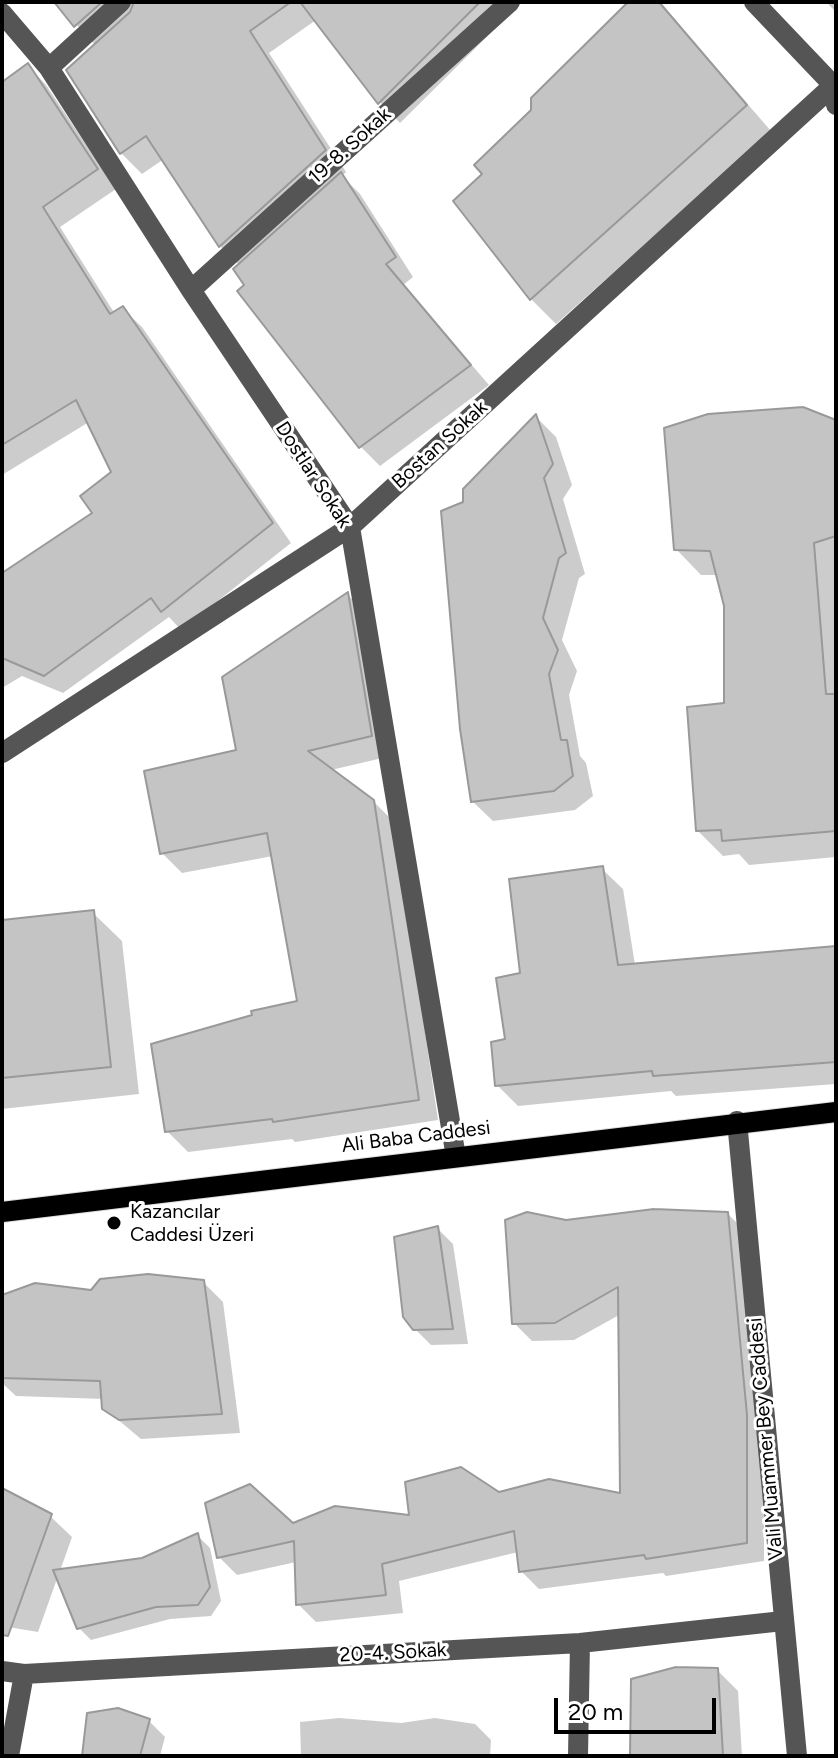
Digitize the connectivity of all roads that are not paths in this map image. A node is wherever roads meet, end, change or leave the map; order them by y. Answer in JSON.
{"nodes":[{"id":1,"x":121,"y":2,"type":"edge"},
{"id":2,"x":510,"y":2,"type":"edge"},
{"id":3,"x":754,"y":2,"type":"edge"},
{"id":4,"x":2,"y":13,"type":"edge"},
{"id":5,"x":49,"y":68,"type":"junction"},
{"id":6,"x":835,"y":91,"type":"edge"},
{"id":7,"x":191,"y":290,"type":"junction"},
{"id":8,"x":350,"y":527,"type":"junction"},
{"id":9,"x":2,"y":753,"type":"edge"},
{"id":10,"x":836,"y":1112,"type":"edge"},
{"id":11,"x":737,"y":1121,"type":"junction"},
{"id":12,"x":456,"y":1157,"type":"junction"},
{"id":13,"x":2,"y":1212,"type":"edge"},
{"id":14,"x":783,"y":1621,"type":"junction"},
{"id":15,"x":580,"y":1643,"type":"junction"},
{"id":16,"x":2,"y":1671,"type":"edge"},
{"id":17,"x":24,"y":1674,"type":"junction"},
{"id":18,"x":9,"y":1756,"type":"edge"},
{"id":19,"x":578,"y":1756,"type":"edge"},
{"id":20,"x":797,"y":1756,"type":"edge"}],
"edges":[{"from":1,"to":5,"type":"street"},
{"from":2,"to":7,"type":"street","name":"19-8. Sokak"},
{"from":3,"to":6,"type":"street"},
{"from":4,"to":5,"type":"street","name":"Dostlar Sokak"},
{"from":5,"to":7,"type":"street","name":"Dostlar Sokak"},
{"from":6,"to":8,"type":"street","name":"Bostan Sokak"},
{"from":7,"to":8,"type":"street","name":"Dostlar Sokak"},
{"from":8,"to":9,"type":"street","name":"Bostan Sokak"},
{"from":8,"to":12,"type":"street","name":"Dostlar Sokak"},
{"from":10,"to":11,"type":"main road","name":"Ali Baba Caddesi"},
{"from":11,"to":12,"type":"main road","name":"Ali Baba Caddesi"},
{"from":11,"to":14,"type":"street","name":"Vali Muammer Bey Caddesi"},
{"from":12,"to":13,"type":"main road","name":"Ali Baba Caddesi"},
{"from":14,"to":15,"type":"street","name":"20-4. Sokak"},
{"from":14,"to":20,"type":"street","name":"Vali Muammer Bey Caddesi"},
{"from":15,"to":17,"type":"street","name":"20-4. Sokak"},
{"from":15,"to":19,"type":"street"},
{"from":16,"to":17,"type":"street","name":"20-4. Sokak"},
{"from":17,"to":18,"type":"street"}]}
